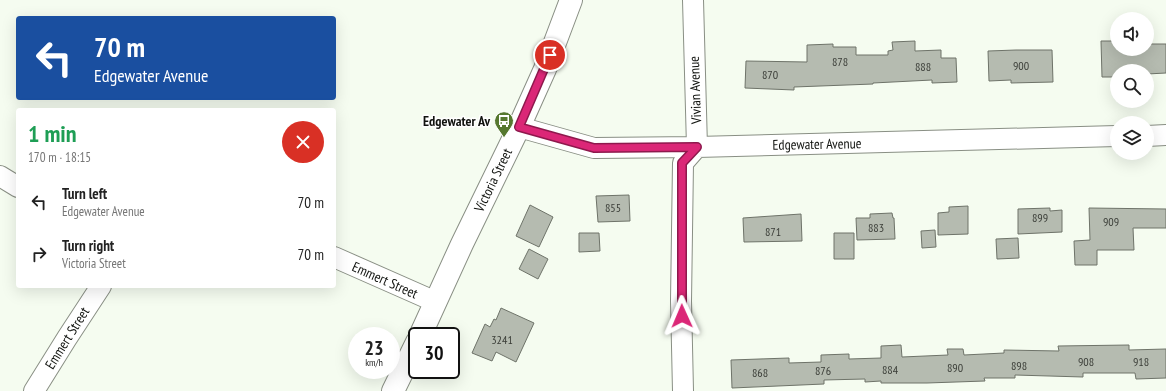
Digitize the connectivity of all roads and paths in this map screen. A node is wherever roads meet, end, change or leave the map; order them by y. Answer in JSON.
{"nodes":[{"id":1,"x":571,"y":0,"type":"edge"},
{"id":2,"x":693,"y":0,"type":"edge"},
{"id":3,"x":519,"y":127,"type":"junction"},
{"id":4,"x":1166,"y":135,"type":"edge"},
{"id":5,"x":1110,"y":136,"type":"edge"},
{"id":6,"x":1154,"y":136,"type":"edge"},
{"id":7,"x":697,"y":147,"type":"junction"},
{"id":8,"x":0,"y":176,"type":"edge"},
{"id":9,"x":16,"y":186,"type":"edge"},
{"id":10,"x":336,"y":258,"type":"edge"},
{"id":11,"x":100,"y":288,"type":"edge"},
{"id":12,"x":436,"y":302,"type":"junction"},
{"id":13,"x":424,"y":327,"type":"edge"},
{"id":14,"x":408,"y":360,"type":"edge"},
{"id":15,"x":34,"y":391,"type":"edge"},
{"id":16,"x":393,"y":391,"type":"edge"},
{"id":17,"x":683,"y":391,"type":"edge"}],
"edges":[{"from":1,"to":3,"type":"street","name":"Victoria Street"},
{"from":2,"to":7,"type":"street","name":"Vivian Avenue"},
{"from":3,"to":7,"type":"street","name":"Edgewater Avenue"},
{"from":3,"to":12,"type":"street","name":"Victoria Street"},
{"from":4,"to":6,"type":"street"},
{"from":5,"to":7,"type":"street","name":"Edgewater Avenue"},
{"from":7,"to":17,"type":"street"},
{"from":8,"to":9,"type":"street"},
{"from":10,"to":12,"type":"street","name":"Emmert Street"},
{"from":11,"to":15,"type":"street","name":"Emmert Street"},
{"from":12,"to":13,"type":"street","name":"Victoria Street"},
{"from":14,"to":16,"type":"street"}]}
